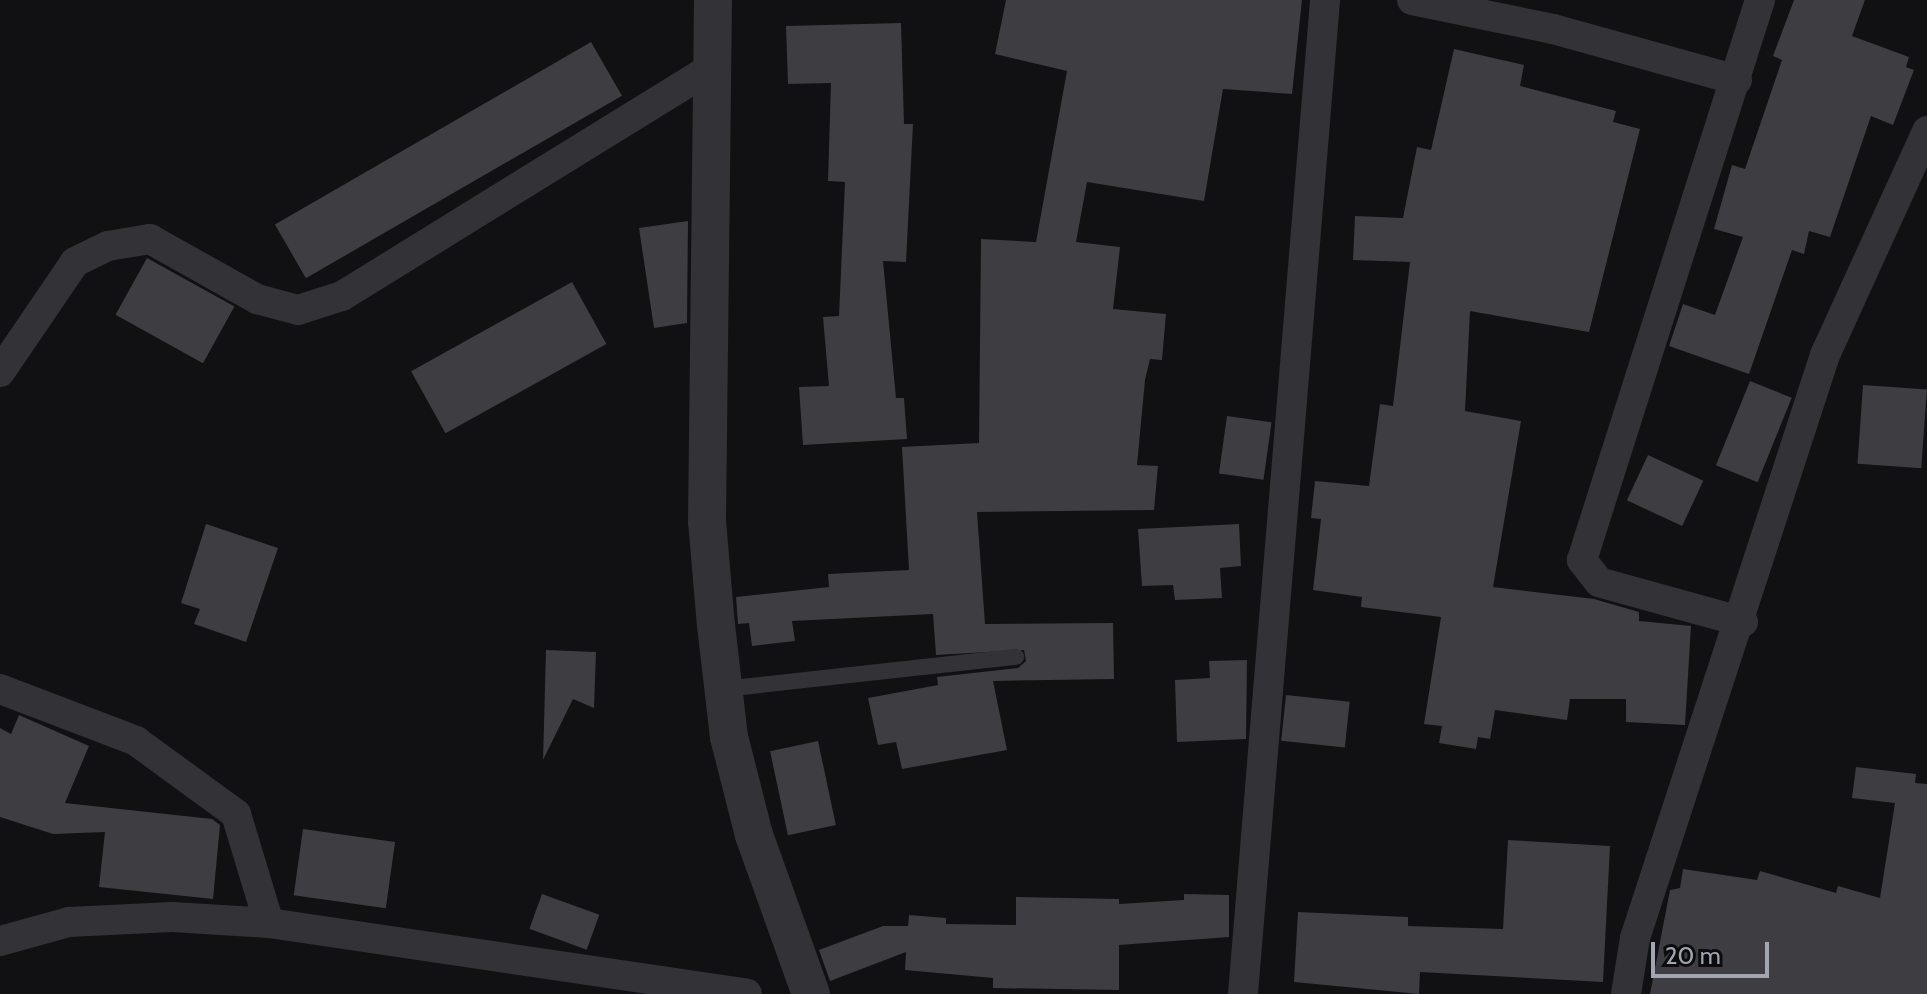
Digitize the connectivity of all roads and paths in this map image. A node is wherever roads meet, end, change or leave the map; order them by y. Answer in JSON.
{"nodes":[{"id":1,"x":713,"y":0,"type":"edge"},
{"id":2,"x":1325,"y":0,"type":"edge"},
{"id":3,"x":1412,"y":0,"type":"edge"},
{"id":4,"x":1760,"y":0,"type":"edge"},
{"id":5,"x":710,"y":69,"type":"junction"},
{"id":6,"x":1737,"y":80,"type":"junction"},
{"id":7,"x":1927,"y":131,"type":"edge"},
{"id":8,"x":0,"y":372,"type":"edge"},
{"id":9,"x":1743,"y":622,"type":"junction"},
{"id":10,"x":1016,"y":657,"type":"dead end"},
{"id":11,"x":0,"y":689,"type":"edge"},
{"id":12,"x":724,"y":689,"type":"junction"},
{"id":13,"x":269,"y":923,"type":"junction"},
{"id":14,"x":3,"y":947,"type":"edge"},
{"id":15,"x":747,"y":994,"type":"edge"},
{"id":16,"x":811,"y":994,"type":"edge"},
{"id":17,"x":1243,"y":994,"type":"edge"},
{"id":18,"x":1626,"y":994,"type":"edge"}],
"edges":[{"from":1,"to":5,"type":"street"},
{"from":2,"to":17,"type":"street"},
{"from":3,"to":6,"type":"street"},
{"from":4,"to":6,"type":"street"},
{"from":5,"to":8,"type":"street"},
{"from":5,"to":12,"type":"street"},
{"from":6,"to":9,"type":"street"},
{"from":7,"to":9,"type":"street"},
{"from":9,"to":18,"type":"street"},
{"from":10,"to":12,"type":"lane"},
{"from":11,"to":13,"type":"street"},
{"from":12,"to":16,"type":"street"},
{"from":13,"to":14,"type":"street"},
{"from":13,"to":15,"type":"street"}]}
